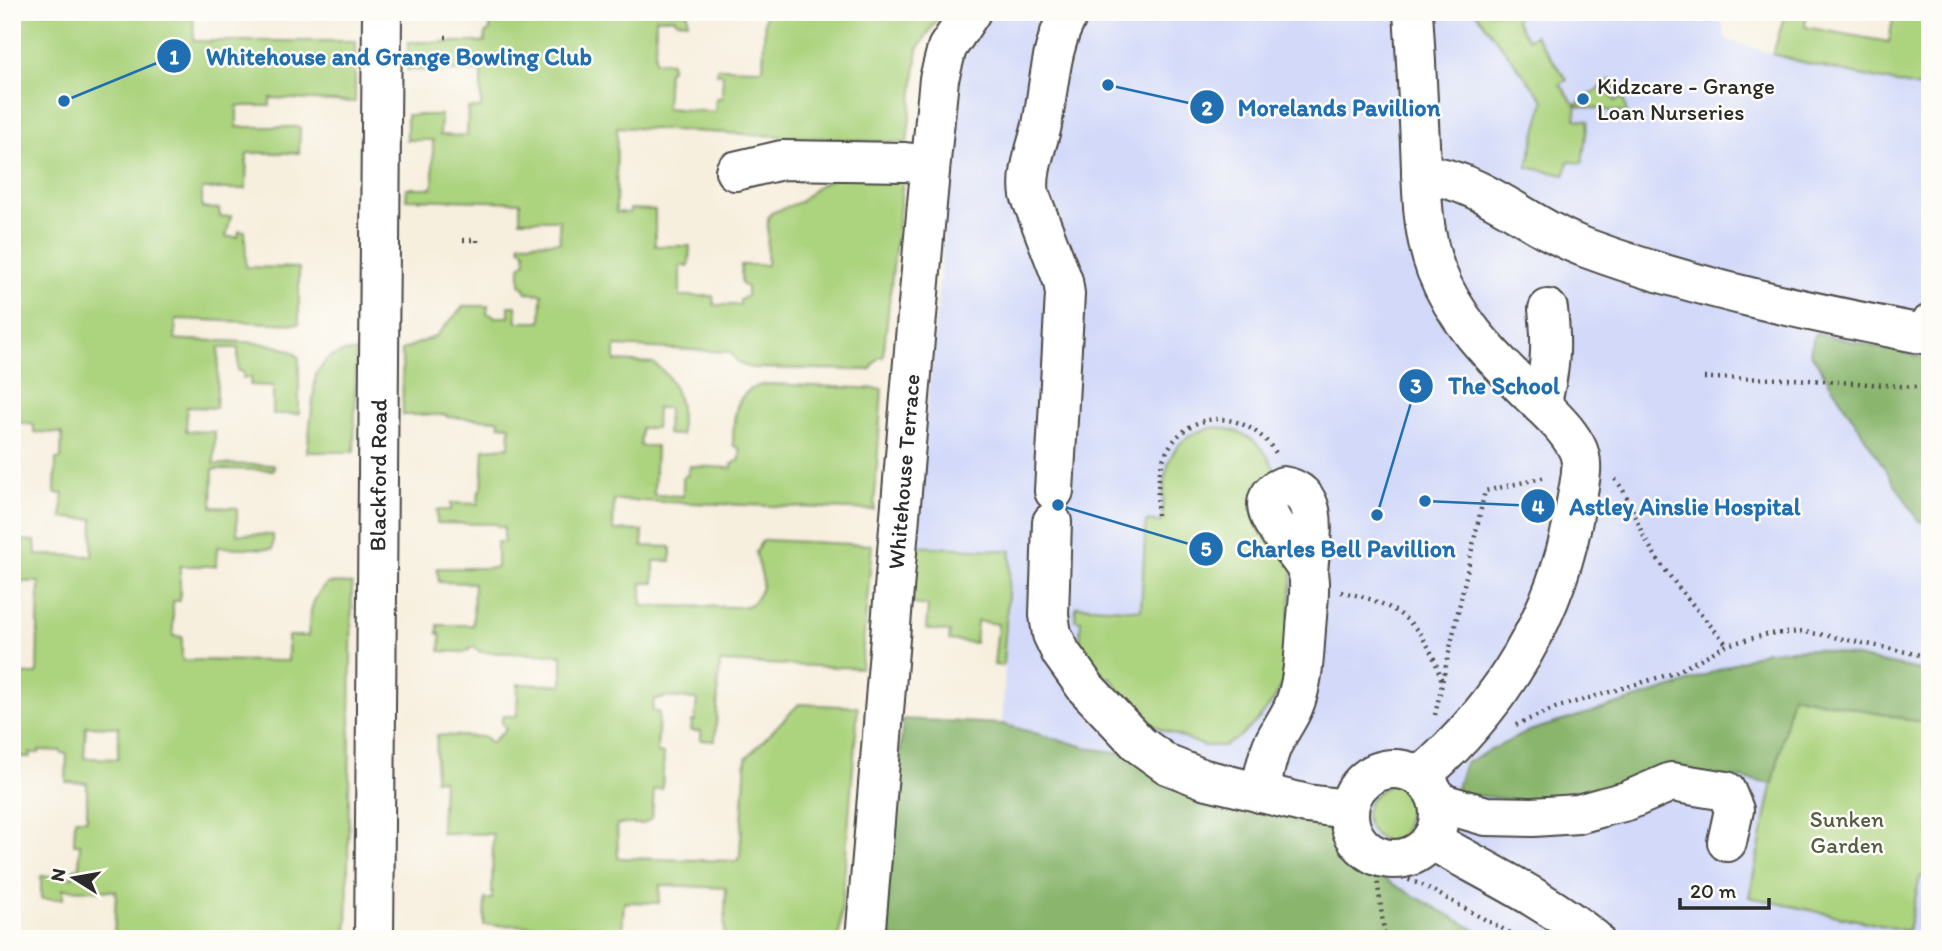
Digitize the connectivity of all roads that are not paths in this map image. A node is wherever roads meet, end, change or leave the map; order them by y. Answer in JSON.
{"nodes":[{"id":1,"x":382,"y":12,"type":"edge"},
{"id":2,"x":971,"y":12,"type":"edge"},
{"id":3,"x":1070,"y":12,"type":"edge"},
{"id":4,"x":1413,"y":12,"type":"edge"},
{"id":5,"x":930,"y":165,"type":"junction"},
{"id":6,"x":735,"y":171,"type":"dead end"},
{"id":7,"x":1421,"y":174,"type":"junction"},
{"id":8,"x":1548,"y":309,"type":"dead end"},
{"id":9,"x":1930,"y":324,"type":"edge"},
{"id":10,"x":1541,"y":405,"type":"junction"},
{"id":11,"x":1283,"y":486,"type":"road end"},
{"id":12,"x":1435,"y":777,"type":"junction"},
{"id":13,"x":1260,"y":793,"type":"junction"},
{"id":14,"x":1348,"y":809,"type":"junction"},
{"id":15,"x":1430,"y":840,"type":"junction"},
{"id":16,"x":1727,"y":842,"type":"dead end"},
{"id":17,"x":374,"y":939,"type":"edge"},
{"id":18,"x":864,"y":939,"type":"edge"},
{"id":19,"x":1594,"y":939,"type":"edge"}],
"edges":[{"from":1,"to":17,"type":"street","name":"Blackford Road"},
{"from":2,"to":5,"type":"street","name":"Whitehouse Terrace"},
{"from":3,"to":13,"type":"street"},
{"from":4,"to":7,"type":"street"},
{"from":5,"to":6,"type":"street"},
{"from":5,"to":18,"type":"street","name":"Whitehouse Terrace"},
{"from":7,"to":9,"type":"street"},
{"from":7,"to":10,"type":"street"},
{"from":8,"to":10,"type":"street"},
{"from":10,"to":12,"type":"street"},
{"from":11,"to":13,"type":"street"},
{"from":12,"to":14,"type":"street"},
{"from":12,"to":15,"type":"street"},
{"from":12,"to":16,"type":"street"},
{"from":13,"to":14,"type":"street"},
{"from":14,"to":15,"type":"street"},
{"from":15,"to":19,"type":"street"}]}
